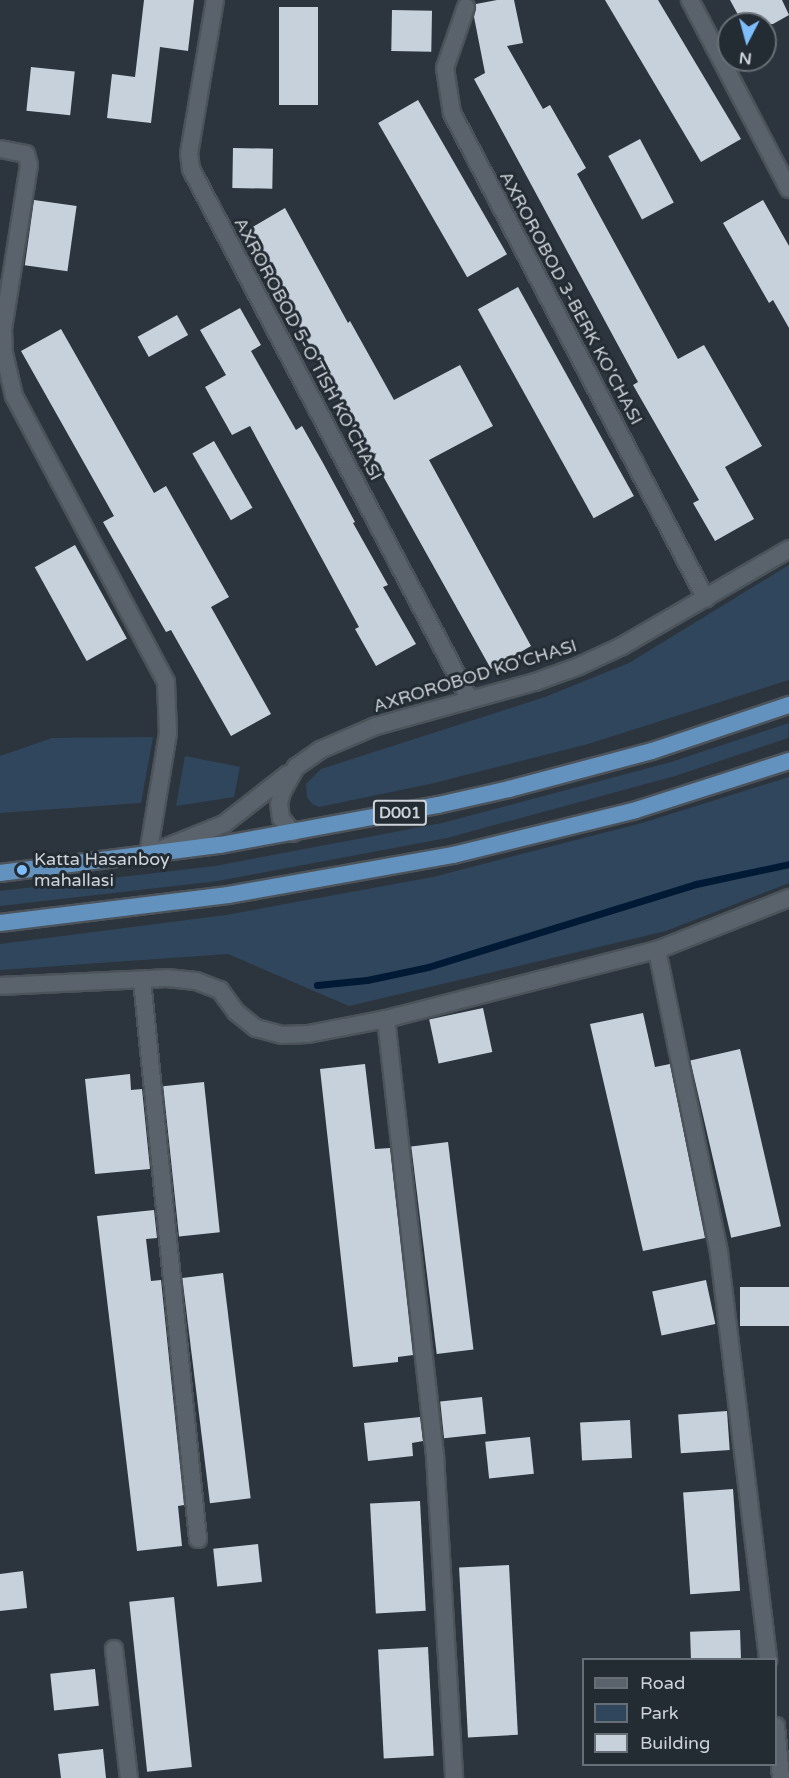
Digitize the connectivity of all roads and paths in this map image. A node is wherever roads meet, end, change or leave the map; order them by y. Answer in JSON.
{"nodes":[{"id":1,"x":215,"y":0,"type":"edge"},
{"id":2,"x":690,"y":0,"type":"edge"},
{"id":3,"x":466,"y":8,"type":"dead end"},
{"id":4,"x":0,"y":149,"type":"edge"},
{"id":5,"x":789,"y":189,"type":"edge"},
{"id":6,"x":7,"y":395,"type":"edge"},
{"id":7,"x":789,"y":549,"type":"edge"},
{"id":8,"x":706,"y":599,"type":"junction"},
{"id":9,"x":469,"y":698,"type":"junction"},
{"id":10,"x":789,"y":705,"type":"edge"},
{"id":11,"x":789,"y":761,"type":"edge"},
{"id":12,"x":296,"y":767,"type":"junction"},
{"id":13,"x":292,"y":833,"type":"junction"},
{"id":14,"x":148,"y":855,"type":"junction"},
{"id":15,"x":1,"y":871,"type":"edge"},
{"id":16,"x":789,"y":898,"type":"edge"},
{"id":17,"x":0,"y":923,"type":"edge"},
{"id":18,"x":657,"y":950,"type":"junction"},
{"id":19,"x":142,"y":980,"type":"junction"},
{"id":20,"x":0,"y":986,"type":"edge"},
{"id":21,"x":386,"y":1019,"type":"junction"},
{"id":22,"x":198,"y":1539,"type":"dead end"},
{"id":23,"x":114,"y":1649,"type":"dead end"},
{"id":24,"x":768,"y":1658,"type":"edge"},
{"id":25,"x":777,"y":1736,"type":"edge"},
{"id":26,"x":129,"y":1778,"type":"edge"},
{"id":27,"x":454,"y":1778,"type":"edge"},
{"id":28,"x":781,"y":1778,"type":"edge"}],
"edges":[{"from":1,"to":9,"type":"street","name":"AXROROBOD 5-O'TISH KO'CHASI"},
{"from":2,"to":5,"type":"street"},
{"from":3,"to":8,"type":"street","name":"AXROROBOD 3-BERK KO'CHASI"},
{"from":4,"to":6,"type":"street"},
{"from":6,"to":14,"type":"street"},
{"from":7,"to":8,"type":"street","name":"AXROROBOD KO'CHASI"},
{"from":8,"to":9,"type":"street","name":"AXROROBOD KO'CHASI"},
{"from":9,"to":12,"type":"street","name":"AXROROBOD KO'CHASI"},
{"from":10,"to":13,"type":"highway","number":"D001"},
{"from":11,"to":17,"type":"highway"},
{"from":12,"to":13,"type":"street"},
{"from":12,"to":14,"type":"street","name":"AXROROBOD KO'CHASI"},
{"from":13,"to":14,"type":"highway","number":"D001"},
{"from":14,"to":15,"type":"highway","number":"D001"},
{"from":16,"to":18,"type":"street"},
{"from":18,"to":21,"type":"street"},
{"from":18,"to":24,"type":"street"},
{"from":19,"to":20,"type":"street"},
{"from":19,"to":21,"type":"street"},
{"from":19,"to":22,"type":"street"},
{"from":21,"to":27,"type":"street"},
{"from":23,"to":26,"type":"street"},
{"from":25,"to":28,"type":"street"}]}
